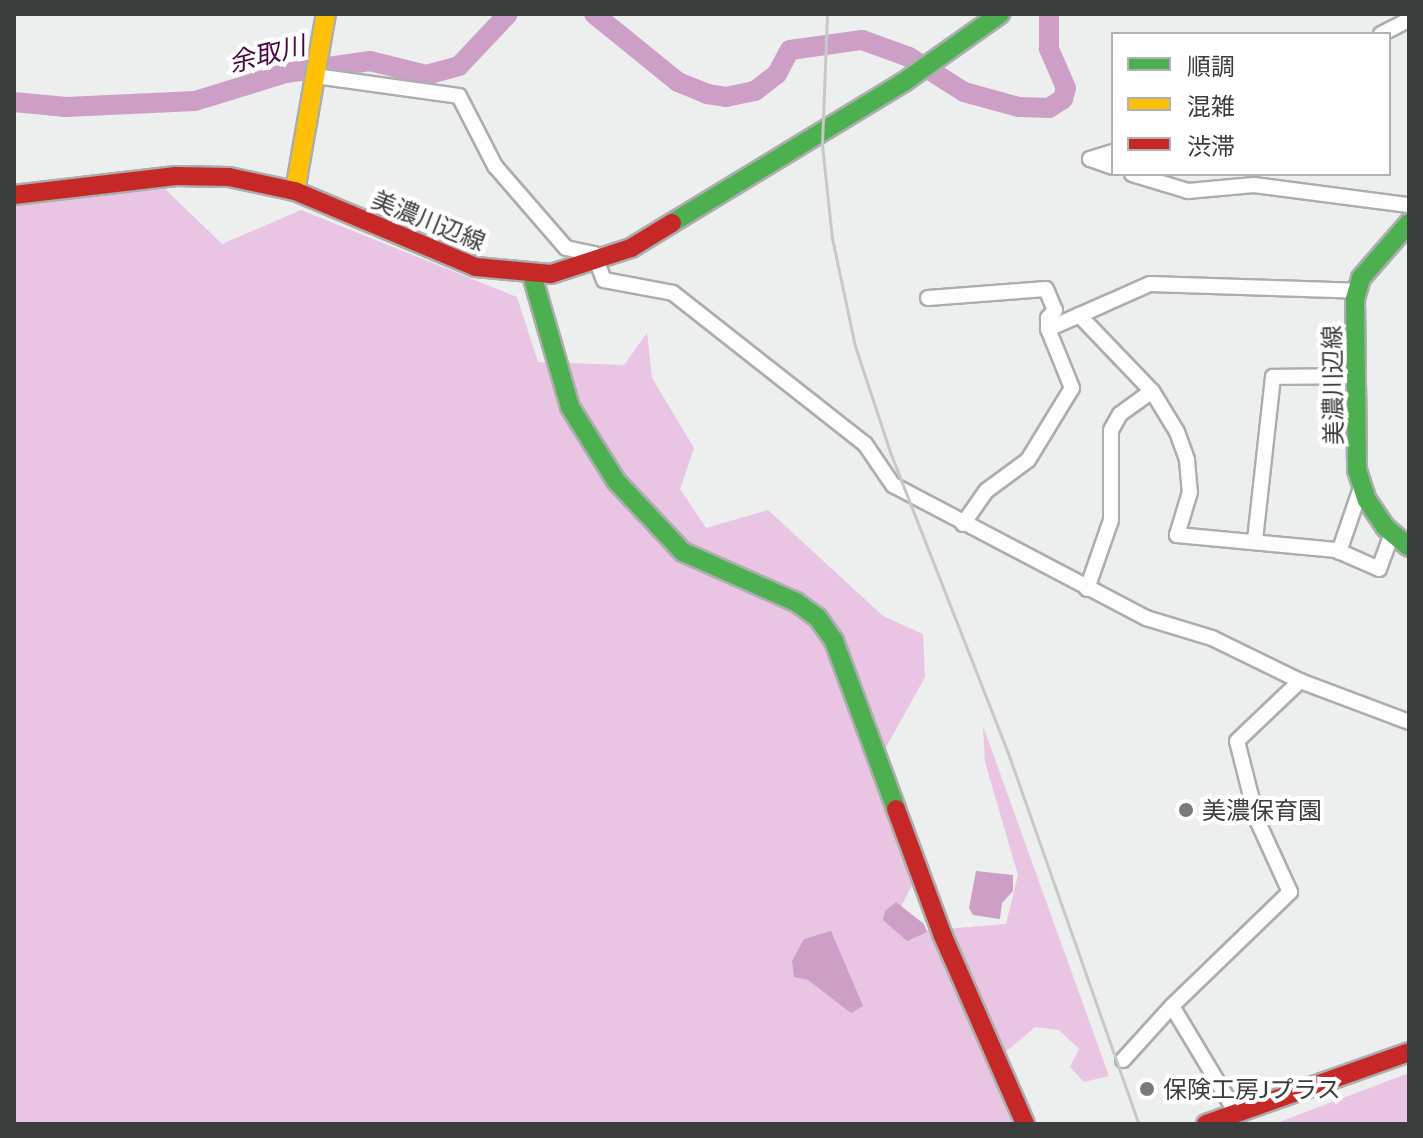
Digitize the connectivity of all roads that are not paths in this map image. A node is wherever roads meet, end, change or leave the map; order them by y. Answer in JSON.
{"nodes":[{"id":1,"x":326,"y":14,"type":"edge"},
{"id":2,"x":1000,"y":14,"type":"edge"},
{"id":3,"x":1409,"y":20,"type":"edge"},
{"id":4,"x":1385,"y":32,"type":"edge"},
{"id":5,"x":315,"y":69,"type":"junction"},
{"id":6,"x":1111,"y":153,"type":"edge"},
{"id":7,"x":1111,"y":166,"type":"edge"},
{"id":8,"x":1139,"y":176,"type":"edge"},
{"id":9,"x":295,"y":191,"type":"junction"},
{"id":10,"x":14,"y":195,"type":"edge"},
{"id":11,"x":1409,"y":205,"type":"edge"},
{"id":12,"x":1409,"y":223,"type":"edge"},
{"id":13,"x":596,"y":263,"type":"junction"},
{"id":14,"x":532,"y":275,"type":"junction"},
{"id":15,"x":1357,"y":291,"type":"junction"},
{"id":16,"x":928,"y":298,"type":"dead end"},
{"id":17,"x":1079,"y":315,"type":"junction"},
{"id":18,"x":1048,"y":329,"type":"junction"},
{"id":19,"x":1356,"y":376,"type":"junction"},
{"id":20,"x":1152,"y":391,"type":"junction"},
{"id":21,"x":1362,"y":485,"type":"junction"},
{"id":22,"x":963,"y":524,"type":"junction"},
{"id":23,"x":1392,"y":533,"type":"junction"},
{"id":24,"x":1255,"y":540,"type":"junction"},
{"id":25,"x":1409,"y":547,"type":"edge"},
{"id":26,"x":1339,"y":552,"type":"junction"},
{"id":27,"x":1087,"y":589,"type":"junction"},
{"id":28,"x":1300,"y":681,"type":"junction"},
{"id":29,"x":1408,"y":719,"type":"edge"},
{"id":30,"x":1172,"y":1006,"type":"junction"},
{"id":31,"x":1409,"y":1052,"type":"edge"},
{"id":32,"x":1123,"y":1060,"type":"dead end"},
{"id":33,"x":1235,"y":1111,"type":"junction"},
{"id":34,"x":1025,"y":1121,"type":"edge"},
{"id":35,"x":1206,"y":1124,"type":"edge"}],
"edges":[{"from":1,"to":5,"type":"main road"},
{"from":2,"to":13,"type":"main road","name":"美濃川辺線"},
{"from":3,"to":4,"type":"street"},
{"from":5,"to":9,"type":"main road"},
{"from":5,"to":13,"type":"street"},
{"from":6,"to":7,"type":"street"},
{"from":8,"to":11,"type":"street"},
{"from":9,"to":10,"type":"main road","name":"美濃川辺線"},
{"from":9,"to":14,"type":"main road","name":"美濃川辺線"},
{"from":12,"to":15,"type":"main road"},
{"from":13,"to":14,"type":"main road","name":"美濃川辺線"},
{"from":13,"to":22,"type":"street"},
{"from":14,"to":34,"type":"main road"},
{"from":15,"to":17,"type":"street"},
{"from":15,"to":19,"type":"main road","name":"美濃川辺線"},
{"from":16,"to":18,"type":"street"},
{"from":17,"to":18,"type":"street"},
{"from":17,"to":20,"type":"street"},
{"from":18,"to":22,"type":"street"},
{"from":19,"to":21,"type":"main road","name":"美濃川辺線"},
{"from":19,"to":24,"type":"street"},
{"from":20,"to":24,"type":"street"},
{"from":20,"to":27,"type":"street"},
{"from":21,"to":23,"type":"main road","name":"美濃川辺線"},
{"from":21,"to":26,"type":"street"},
{"from":22,"to":27,"type":"street"},
{"from":23,"to":25,"type":"main road","name":"美濃川辺線"},
{"from":23,"to":26,"type":"street"},
{"from":24,"to":26,"type":"street"},
{"from":27,"to":28,"type":"street"},
{"from":28,"to":29,"type":"street"},
{"from":28,"to":30,"type":"street"},
{"from":30,"to":32,"type":"street"},
{"from":30,"to":33,"type":"street"},
{"from":31,"to":33,"type":"main road"},
{"from":33,"to":35,"type":"main road"}]}
